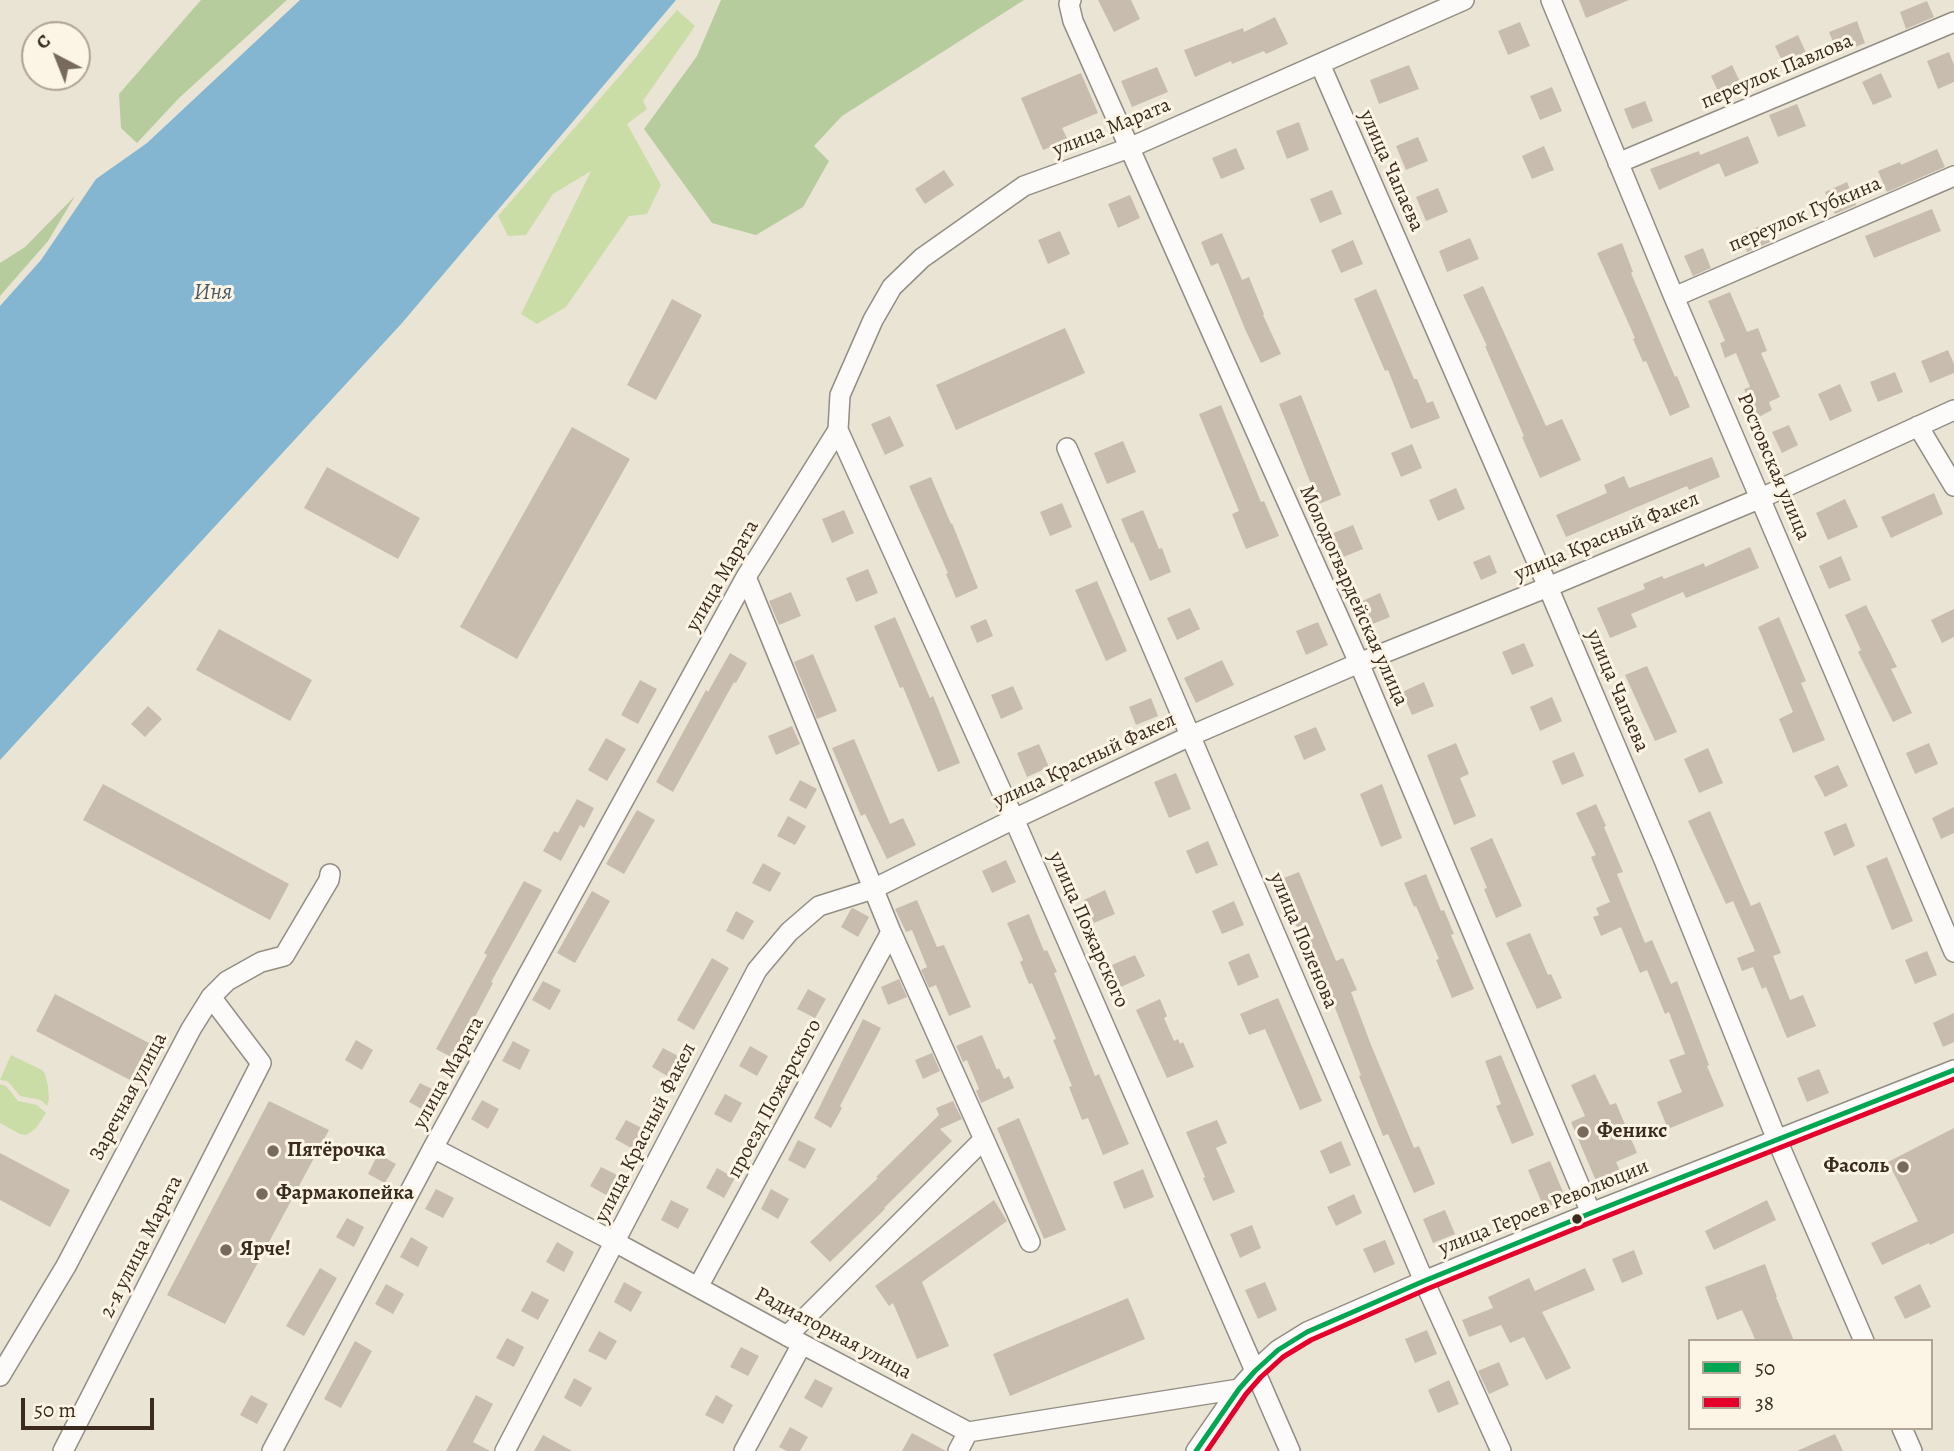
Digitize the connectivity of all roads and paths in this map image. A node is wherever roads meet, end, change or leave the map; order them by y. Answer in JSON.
{"nodes":[{"id":1,"x":1071,"y":0,"type":"edge"},
{"id":2,"x":1464,"y":0,"type":"edge"},
{"id":3,"x":1551,"y":0,"type":"edge"},
{"id":4,"x":1954,"y":22,"type":"edge"},
{"id":5,"x":1320,"y":64,"type":"junction"},
{"id":6,"x":1129,"y":148,"type":"junction"},
{"id":7,"x":1618,"y":163,"type":"junction"},
{"id":8,"x":1954,"y":176,"type":"edge"},
{"id":9,"x":1674,"y":297,"type":"junction"},
{"id":10,"x":1954,"y":410,"type":"edge"},
{"id":11,"x":1918,"y":426,"type":"junction"},
{"id":12,"x":838,"y":430,"type":"junction"},
{"id":13,"x":1067,"y":447,"type":"dead end"},
{"id":14,"x":1954,"y":486,"type":"edge"},
{"id":15,"x":1761,"y":498,"type":"junction"},
{"id":16,"x":746,"y":578,"type":"junction"},
{"id":17,"x":1548,"y":587,"type":"junction"},
{"id":18,"x":1359,"y":663,"type":"junction"},
{"id":19,"x":1191,"y":736,"type":"junction"},
{"id":20,"x":1014,"y":819,"type":"junction"},
{"id":21,"x":330,"y":874,"type":"dead end"},
{"id":22,"x":873,"y":889,"type":"junction"},
{"id":23,"x":891,"y":932,"type":"junction"},
{"id":24,"x":1954,"y":951,"type":"edge"},
{"id":25,"x":211,"y":997,"type":"junction"},
{"id":26,"x":1954,"y":1070,"type":"edge"},
{"id":27,"x":984,"y":1139,"type":"junction"},
{"id":28,"x":1777,"y":1140,"type":"junction"},
{"id":29,"x":433,"y":1148,"type":"junction"},
{"id":30,"x":1591,"y":1213,"type":"junction"},
{"id":31,"x":615,"y":1242,"type":"junction"},
{"id":32,"x":1030,"y":1242,"type":"dead end"},
{"id":33,"x":1424,"y":1281,"type":"junction"},
{"id":34,"x":698,"y":1287,"type":"junction"},
{"id":35,"x":1863,"y":1339,"type":"edge"},
{"id":36,"x":794,"y":1340,"type":"junction"},
{"id":37,"x":1255,"y":1371,"type":"junction"},
{"id":38,"x":0,"y":1376,"type":"edge"},
{"id":39,"x":1239,"y":1389,"type":"junction"},
{"id":40,"x":1903,"y":1430,"type":"edge"},
{"id":41,"x":968,"y":1432,"type":"junction"},
{"id":42,"x":62,"y":1451,"type":"edge"},
{"id":43,"x":272,"y":1451,"type":"edge"},
{"id":44,"x":505,"y":1451,"type":"edge"},
{"id":45,"x":744,"y":1451,"type":"edge"},
{"id":46,"x":958,"y":1451,"type":"edge"},
{"id":47,"x":1196,"y":1451,"type":"edge"},
{"id":48,"x":1290,"y":1451,"type":"edge"},
{"id":49,"x":1501,"y":1451,"type":"edge"},
{"id":50,"x":1912,"y":1451,"type":"edge"}],
"edges":[{"from":1,"to":6,"type":"street","name":"Молодогвардейская улица"},
{"from":2,"to":5,"type":"street","name":"улица Марата"},
{"from":3,"to":7,"type":"street","name":"Ростовская улица"},
{"from":4,"to":7,"type":"street","name":"переулок Павлова"},
{"from":5,"to":6,"type":"street","name":"улица Марата"},
{"from":5,"to":17,"type":"street","name":"улица Чапаева"},
{"from":6,"to":12,"type":"street","name":"улица Марата"},
{"from":6,"to":18,"type":"street","name":"Молодогвардейская улица"},
{"from":7,"to":9,"type":"street","name":"Ростовская улица"},
{"from":8,"to":9,"type":"street","name":"переулок Губкина"},
{"from":9,"to":15,"type":"street","name":"Ростовская улица"},
{"from":10,"to":11,"type":"street","name":"улица Красный Факел"},
{"from":11,"to":14,"type":"street"},
{"from":11,"to":15,"type":"street","name":"улица Красный Факел"},
{"from":12,"to":16,"type":"street","name":"улица Марата"},
{"from":12,"to":20,"type":"street","name":"улица Пожарского"},
{"from":13,"to":19,"type":"street","name":"улица Поленова"},
{"from":15,"to":17,"type":"street","name":"улица Красный Факел"},
{"from":15,"to":24,"type":"street","name":"Ростовская улица"},
{"from":16,"to":22,"type":"street"},
{"from":16,"to":29,"type":"street","name":"улица Марата"},
{"from":17,"to":18,"type":"street","name":"улица Красный Факел"},
{"from":17,"to":28,"type":"street","name":"улица Чапаева"},
{"from":18,"to":19,"type":"street","name":"улица Красный Факел"},
{"from":18,"to":30,"type":"street","name":"Молодогвардейская улица"},
{"from":19,"to":20,"type":"street","name":"улица Красный Факел"},
{"from":19,"to":33,"type":"street","name":"улица Поленова"},
{"from":20,"to":22,"type":"street","name":"улица Красный Факел"},
{"from":20,"to":37,"type":"street","name":"улица Пожарского"},
{"from":21,"to":25,"type":"street","name":"Заречная улица"},
{"from":22,"to":23,"type":"street"},
{"from":22,"to":31,"type":"street","name":"улица Красный Факел"},
{"from":23,"to":27,"type":"street"},
{"from":23,"to":34,"type":"street","name":"проезд Пожарского"},
{"from":25,"to":38,"type":"street","name":"Заречная улица"},
{"from":25,"to":42,"type":"street","name":"2-я улица Марата"},
{"from":26,"to":28,"type":"street","name":"улица Героев Революции"},
{"from":27,"to":32,"type":"street"},
{"from":27,"to":36,"type":"street"},
{"from":28,"to":30,"type":"street","name":"улица Героев Революции"},
{"from":28,"to":35,"type":"street","name":"улица Чапаева"},
{"from":29,"to":31,"type":"street","name":"Радиаторная улица"},
{"from":29,"to":43,"type":"street","name":"улица Марата"},
{"from":30,"to":33,"type":"street","name":"улица Героев Революции"},
{"from":31,"to":34,"type":"street","name":"Радиаторная улица"},
{"from":31,"to":44,"type":"street","name":"улица Красный Факел"},
{"from":33,"to":37,"type":"street","name":"улица Героев Революции"},
{"from":33,"to":49,"type":"street","name":"улица Поленова"},
{"from":34,"to":36,"type":"street","name":"Радиаторная улица"},
{"from":36,"to":41,"type":"street","name":"Радиаторная улица"},
{"from":36,"to":45,"type":"street"},
{"from":37,"to":39,"type":"street","name":"улица Героев Революции"},
{"from":37,"to":48,"type":"street","name":"улица Пожарского"},
{"from":39,"to":41,"type":"street"},
{"from":39,"to":47,"type":"street","name":"улица Героев Революции"},
{"from":40,"to":50,"type":"street"},
{"from":41,"to":46,"type":"street"}]}
